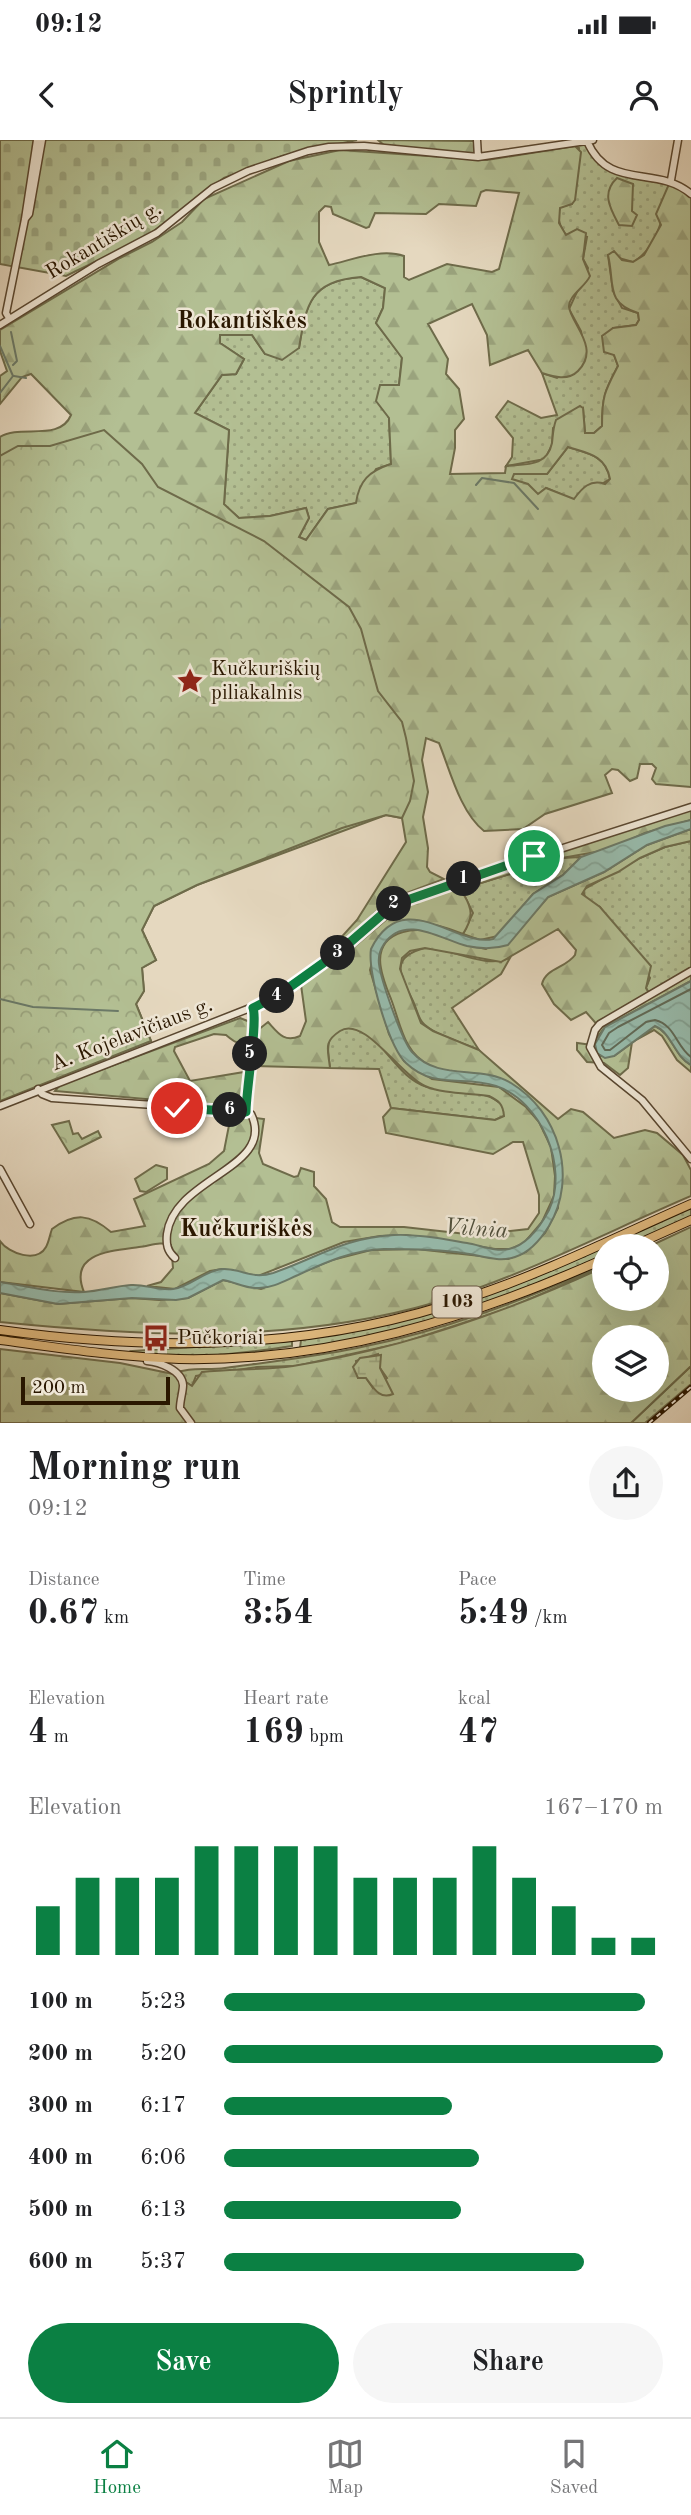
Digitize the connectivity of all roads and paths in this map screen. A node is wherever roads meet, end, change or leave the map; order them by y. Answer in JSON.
{"nodes":[{"id":1,"x":37,"y":140,"type":"edge"},
{"id":2,"x":42,"y":140,"type":"edge"},
{"id":3,"x":477,"y":140,"type":"edge"},
{"id":4,"x":678,"y":140,"type":"edge"},
{"id":5,"x":590,"y":141,"type":"edge"},
{"id":6,"x":364,"y":143,"type":"edge"},
{"id":7,"x":478,"y":157,"type":"junction"},
{"id":8,"x":671,"y":180,"type":"junction"},
{"id":9,"x":691,"y":194,"type":"edge"},
{"id":10,"x":25,"y":219,"type":"junction"},
{"id":11,"x":9,"y":318,"type":"junction"},
{"id":12,"x":0,"y":325,"type":"edge"},
{"id":13,"x":691,"y":807,"type":"edge"},
{"id":14,"x":691,"y":971,"type":"edge"},
{"id":15,"x":253,"y":1008,"type":"junction"},
{"id":16,"x":38,"y":1089,"type":"junction"},
{"id":17,"x":0,"y":1106,"type":"edge"},
{"id":18,"x":246,"y":1112,"type":"junction"},
{"id":19,"x":691,"y":1158,"type":"edge"},
{"id":20,"x":0,"y":1169,"type":"edge"},
{"id":21,"x":691,"y":1204,"type":"edge"},
{"id":22,"x":691,"y":1220,"type":"edge"},
{"id":23,"x":30,"y":1224,"type":"dead end"},
{"id":24,"x":660,"y":1234,"type":"edge"},
{"id":25,"x":175,"y":1258,"type":"dead end"},
{"id":26,"x":592,"y":1264,"type":"edge"},
{"id":27,"x":0,"y":1330,"type":"edge"},
{"id":28,"x":290,"y":1338,"type":"junction"},
{"id":29,"x":0,"y":1340,"type":"edge"},
{"id":30,"x":162,"y":1345,"type":"junction"},
{"id":31,"x":281,"y":1354,"type":"junction"},
{"id":32,"x":131,"y":1357,"type":"junction"},
{"id":33,"x":180,"y":1359,"type":"junction"},
{"id":34,"x":175,"y":1372,"type":"junction"},
{"id":35,"x":191,"y":1423,"type":"edge"}],
"edges":[{"from":1,"to":10,"type":"street"},
{"from":2,"to":10,"type":"street"},
{"from":3,"to":7,"type":"street"},
{"from":4,"to":8,"type":"street"},
{"from":5,"to":7,"type":"street","name":"Rokantiškių g."},
{"from":5,"to":8,"type":"street"},
{"from":6,"to":7,"type":"street","name":"Rokantiškių g."},
{"from":6,"to":11,"type":"street","name":"Rokantiškių g."},
{"from":8,"to":9,"type":"street"},
{"from":10,"to":11,"type":"street"},
{"from":11,"to":12,"type":"street","name":"Rokantiškių g."},
{"from":13,"to":15,"type":"street","name":"A. Kojelavičiaus g."},
{"from":14,"to":19,"type":"street"},
{"from":15,"to":16,"type":"street","name":"A. Kojelavičiaus g."},
{"from":15,"to":18,"type":"street"},
{"from":16,"to":17,"type":"street","name":"A. Kojelavičiaus g."},
{"from":16,"to":18,"type":"street"},
{"from":18,"to":25,"type":"street"},
{"from":20,"to":23,"type":"street"},
{"from":21,"to":28,"type":"main road","number":"103"},
{"from":22,"to":24,"type":"main road"},
{"from":26,"to":31,"type":"main road","number":"103"},
{"from":27,"to":30,"type":"main road","number":"103"},
{"from":28,"to":30,"type":"main road","number":"103"},
{"from":28,"to":31,"type":"main road"},
{"from":29,"to":32,"type":"main road","number":"103"},
{"from":30,"to":32,"type":"main road"},
{"from":31,"to":33,"type":"main road","number":"103"},
{"from":32,"to":33,"type":"main road","number":"103"},
{"from":32,"to":34,"type":"street"},
{"from":33,"to":34,"type":"street"},
{"from":34,"to":35,"type":"street"}]}
